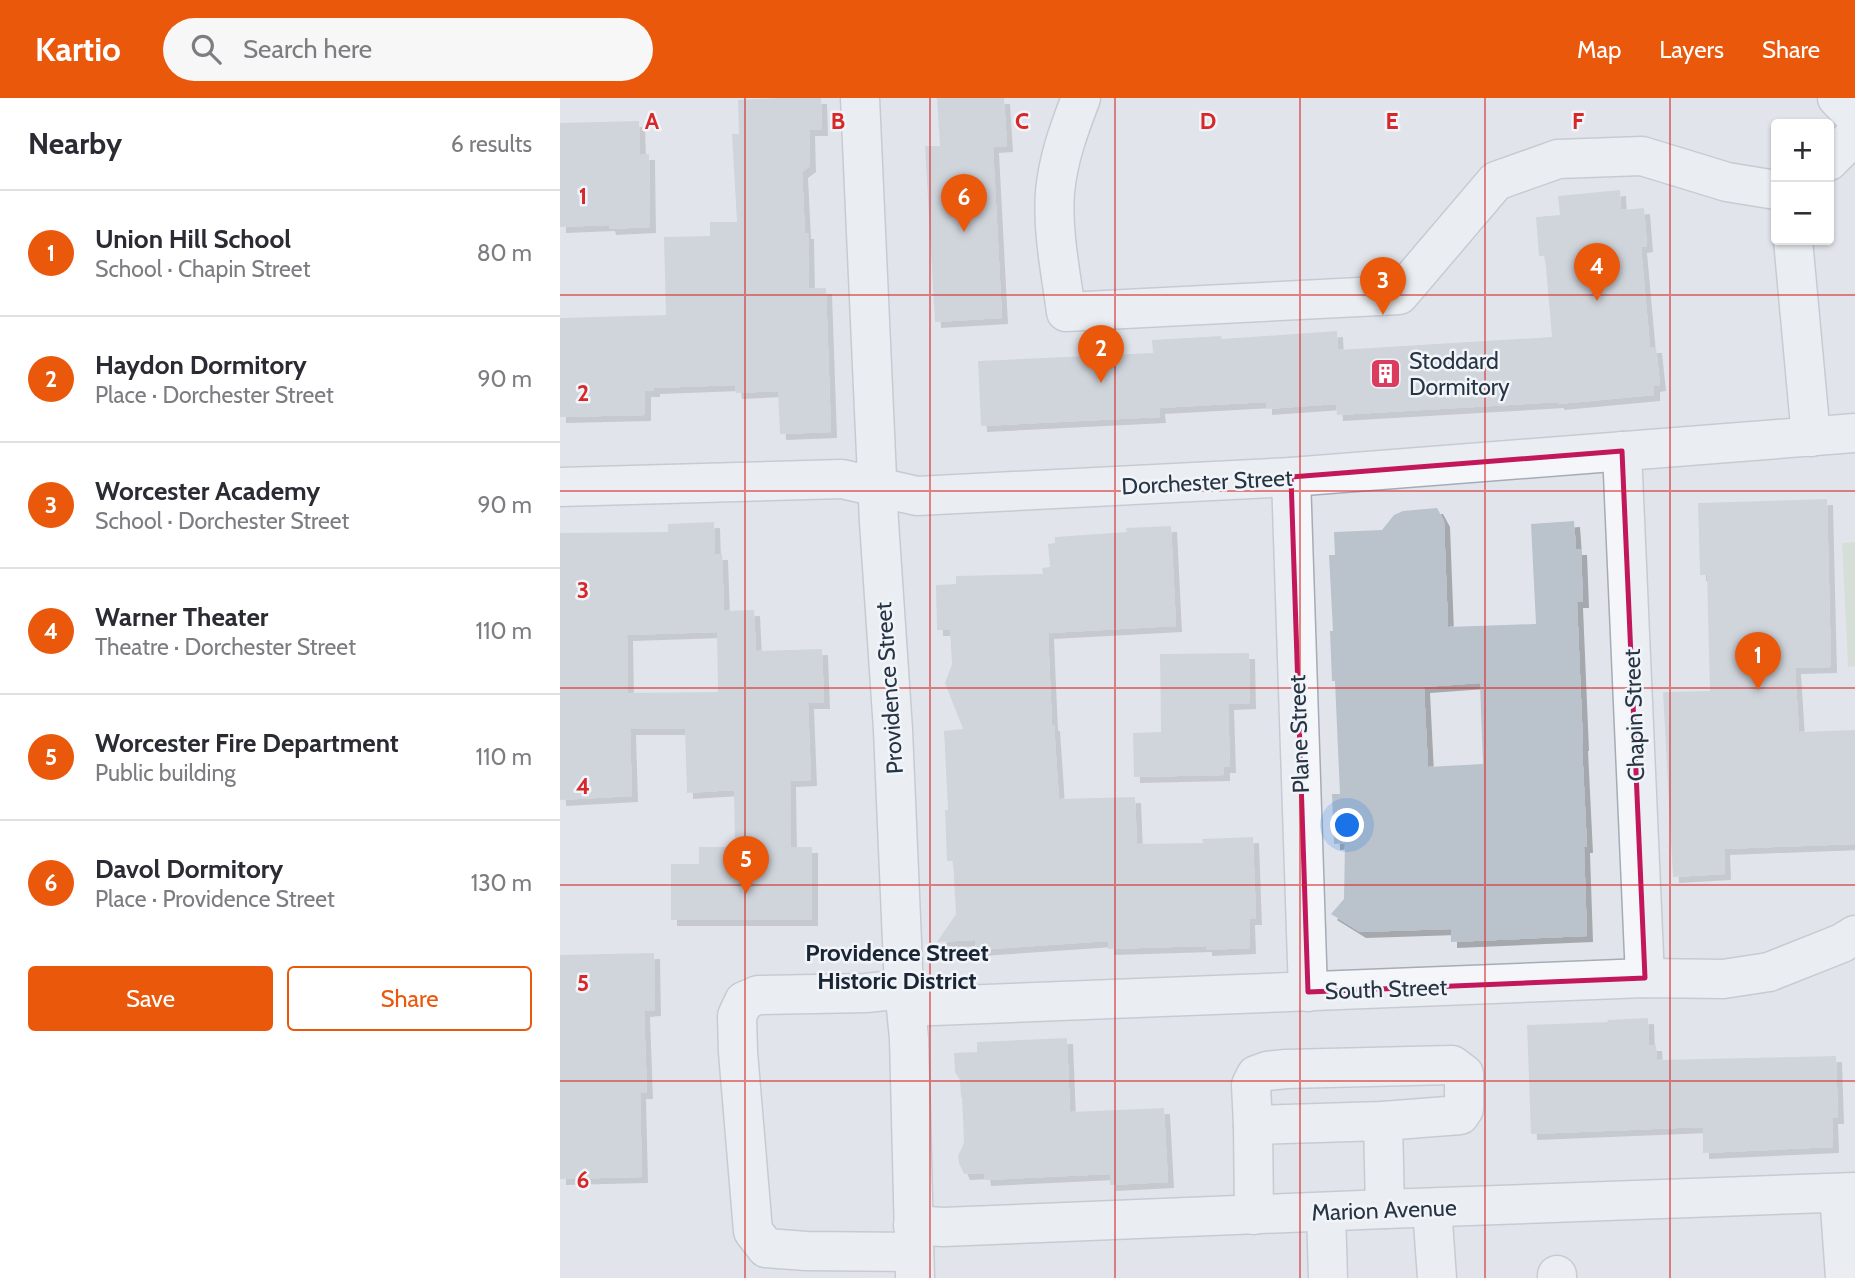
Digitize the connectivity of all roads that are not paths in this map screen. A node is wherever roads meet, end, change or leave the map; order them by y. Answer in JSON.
{"nodes":[{"id":1,"x":860,"y":98,"type":"edge"},
{"id":2,"x":1081,"y":98,"type":"edge"},
{"id":3,"x":1837,"y":98,"type":"edge"},
{"id":4,"x":1855,"y":117,"type":"edge"},
{"id":5,"x":1855,"y":135,"type":"edge"},
{"id":6,"x":1834,"y":156,"type":"edge"},
{"id":7,"x":1771,"y":189,"type":"edge"},
{"id":8,"x":1793,"y":245,"type":"edge"},
{"id":9,"x":1855,"y":433,"type":"edge"},
{"id":10,"x":1811,"y":437,"type":"junction"},
{"id":11,"x":1622,"y":451,"type":"junction"},
{"id":12,"x":1291,"y":477,"type":"junction"},
{"id":13,"x":560,"y":487,"type":"edge"},
{"id":14,"x":878,"y":488,"type":"junction"},
{"id":15,"x":1855,"y":935,"type":"edge"},
{"id":16,"x":1645,"y":978,"type":"junction"},
{"id":17,"x":1308,"y":992,"type":"junction"},
{"id":18,"x":906,"y":998,"type":"junction"},
{"id":19,"x":1383,"y":1121,"type":"junction"},
{"id":20,"x":1254,"y":1125,"type":"junction"},
{"id":21,"x":1847,"y":1193,"type":"edge"},
{"id":22,"x":1432,"y":1208,"type":"junction"},
{"id":23,"x":1385,"y":1209,"type":"junction"},
{"id":24,"x":1326,"y":1212,"type":"junction"},
{"id":25,"x":1254,"y":1215,"type":"junction"},
{"id":26,"x":914,"y":1252,"type":"edge"},
{"id":27,"x":1328,"y":1278,"type":"edge"},
{"id":28,"x":1437,"y":1278,"type":"edge"},
{"id":29,"x":1845,"y":1278,"type":"edge"}],
"edges":[{"from":1,"to":14,"type":"street","name":"Providence Street"},
{"from":2,"to":7,"type":"street"},
{"from":3,"to":4,"type":"street"},
{"from":5,"to":6,"type":"street"},
{"from":8,"to":10,"type":"street"},
{"from":9,"to":10,"type":"street","name":"Dorchester Street"},
{"from":10,"to":11,"type":"street","name":"Dorchester Street"},
{"from":11,"to":12,"type":"street","name":"Dorchester Street"},
{"from":11,"to":16,"type":"street","name":"Chapin Street"},
{"from":12,"to":14,"type":"street","name":"Dorchester Street"},
{"from":12,"to":17,"type":"street","name":"Plane Street"},
{"from":13,"to":14,"type":"street","name":"Dorchester Street"},
{"from":14,"to":18,"type":"street","name":"Providence Street"},
{"from":15,"to":16,"type":"street","name":"South Street"},
{"from":16,"to":17,"type":"street","name":"South Street"},
{"from":17,"to":18,"type":"street","name":"South Street"},
{"from":18,"to":26,"type":"street","name":"Providence Street"},
{"from":18,"to":26,"type":"street","name":"South Street"},
{"from":19,"to":20,"type":"street"},
{"from":19,"to":20,"type":"street"},
{"from":19,"to":23,"type":"street"},
{"from":20,"to":25,"type":"street"},
{"from":21,"to":22,"type":"street","name":"Marion Avenue"},
{"from":21,"to":29,"type":"street"},
{"from":22,"to":23,"type":"street","name":"Marion Avenue"},
{"from":22,"to":28,"type":"street"},
{"from":23,"to":24,"type":"street","name":"Marion Avenue"},
{"from":24,"to":25,"type":"street","name":"Marion Avenue"},
{"from":24,"to":27,"type":"street"},
{"from":25,"to":26,"type":"street","name":"Marion Avenue"}]}
